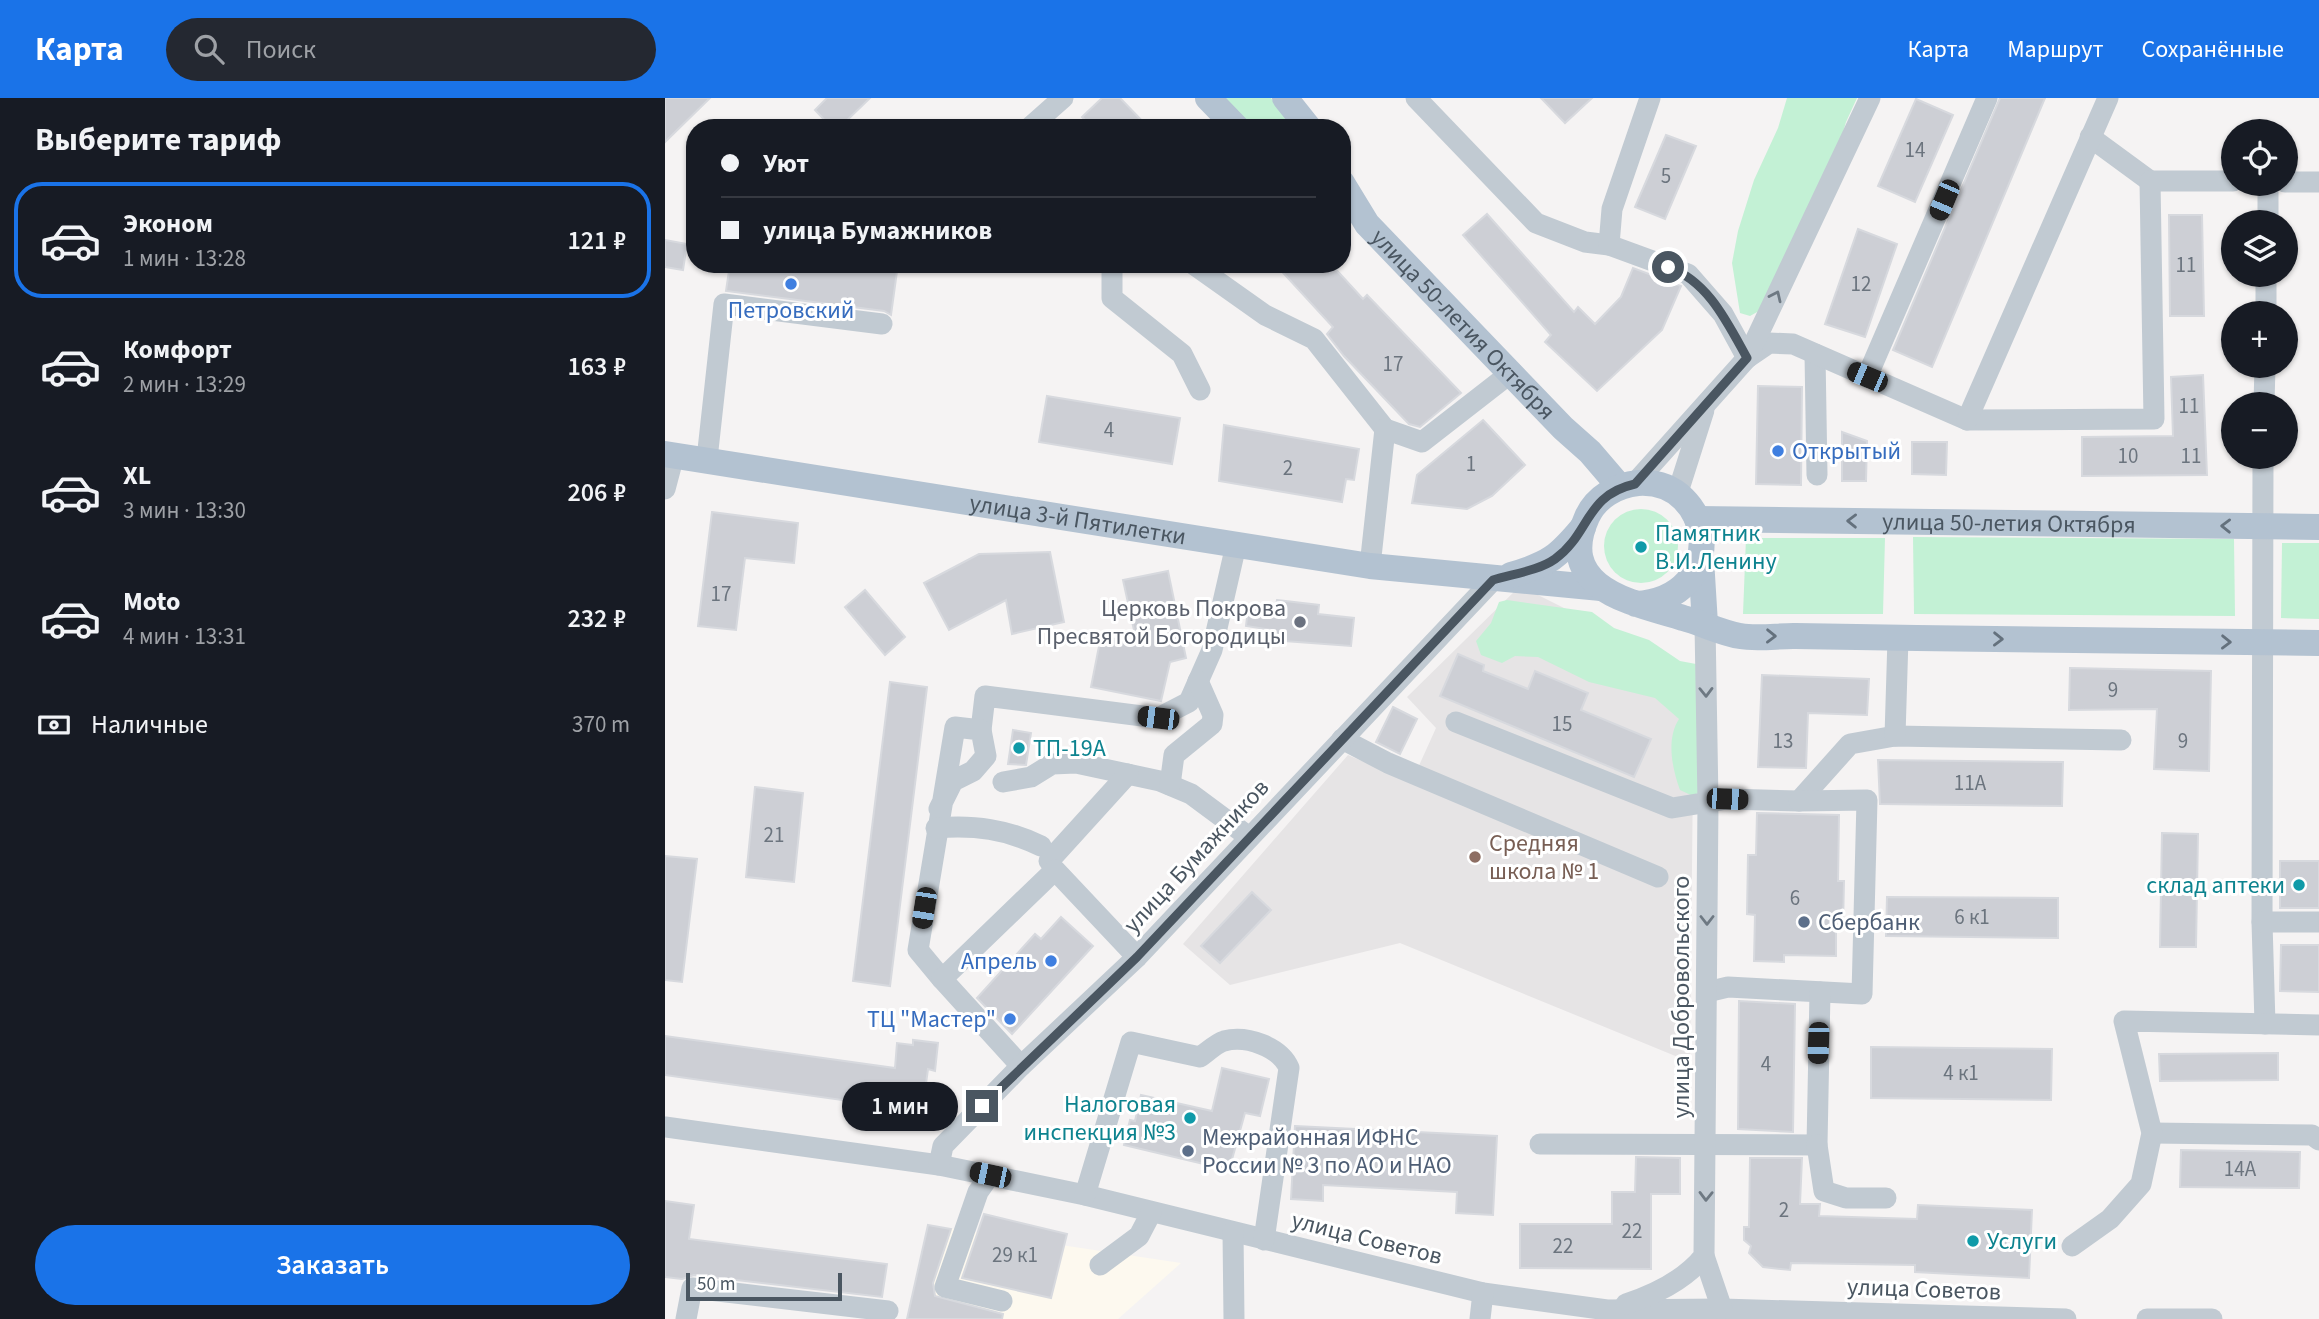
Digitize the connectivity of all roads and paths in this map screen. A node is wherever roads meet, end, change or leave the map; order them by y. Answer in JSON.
{"nodes":[{"id":1,"x":1063,"y":98,"type":"edge"},
{"id":2,"x":1208,"y":98,"type":"edge"},
{"id":3,"x":1285,"y":98,"type":"edge"},
{"id":4,"x":1416,"y":98,"type":"edge"},
{"id":5,"x":1870,"y":98,"type":"edge"},
{"id":6,"x":1987,"y":98,"type":"edge"},
{"id":7,"x":2108,"y":98,"type":"edge"},
{"id":8,"x":1644,"y":102,"type":"edge"},
{"id":9,"x":1040,"y":119,"type":"edge"},
{"id":10,"x":1228,"y":119,"type":"edge"},
{"id":11,"x":1302,"y":119,"type":"edge"},
{"id":12,"x":2090,"y":137,"type":"junction"},
{"id":13,"x":2150,"y":181,"type":"junction"},
{"id":14,"x":2221,"y":181,"type":"edge"},
{"id":15,"x":2298,"y":182,"type":"edge"},
{"id":16,"x":2319,"y":182,"type":"edge"},
{"id":17,"x":1351,"y":198,"type":"edge"},
{"id":18,"x":1351,"y":214,"type":"edge"},
{"id":19,"x":1367,"y":224,"type":"junction"},
{"id":20,"x":1609,"y":245,"type":"junction"},
{"id":21,"x":1112,"y":273,"type":"edge"},
{"id":22,"x":1206,"y":273,"type":"edge"},
{"id":23,"x":882,"y":324,"type":"dead end"},
{"id":24,"x":1815,"y":354,"type":"junction"},
{"id":25,"x":1747,"y":358,"type":"junction"},
{"id":26,"x":1512,"y":372,"type":"junction"},
{"id":27,"x":1867,"y":377,"type":"junction"},
{"id":28,"x":1201,"y":390,"type":"dead end"},
{"id":29,"x":1706,"y":402,"type":"junction"},
{"id":30,"x":1967,"y":420,"type":"junction"},
{"id":31,"x":1563,"y":428,"type":"junction"},
{"id":32,"x":1385,"y":429,"type":"junction"},
{"id":33,"x":669,"y":454,"type":"edge"},
{"id":34,"x":707,"y":459,"type":"junction"},
{"id":35,"x":2263,"y":469,"type":"edge"},
{"id":36,"x":1817,"y":475,"type":"dead end"},
{"id":37,"x":1628,"y":485,"type":"junction"},
{"id":38,"x":665,"y":489,"type":"edge"},
{"id":39,"x":1677,"y":495,"type":"junction"},
{"id":40,"x":1597,"y":503,"type":"junction"},
{"id":41,"x":1697,"y":519,"type":"junction"},
{"id":42,"x":2261,"y":526,"type":"junction"},
{"id":43,"x":1583,"y":527,"type":"junction"},
{"id":44,"x":2319,"y":527,"type":"edge"},
{"id":45,"x":1236,"y":545,"type":"junction"},
{"id":46,"x":1701,"y":556,"type":"junction"},
{"id":47,"x":1370,"y":566,"type":"junction"},
{"id":48,"x":1493,"y":580,"type":"junction"},
{"id":49,"x":1601,"y":588,"type":"junction"},
{"id":50,"x":1636,"y":604,"type":"junction"},
{"id":51,"x":1705,"y":624,"type":"junction"},
{"id":52,"x":1898,"y":638,"type":"junction"},
{"id":53,"x":2261,"y":642,"type":"junction"},
{"id":54,"x":2319,"y":643,"type":"edge"},
{"id":55,"x":1198,"y":681,"type":"junction"},
{"id":56,"x":1456,"y":722,"type":"dead end"},
{"id":57,"x":981,"y":730,"type":"junction"},
{"id":58,"x":1895,"y":736,"type":"junction"},
{"id":59,"x":1342,"y":738,"type":"junction"},
{"id":60,"x":2120,"y":740,"type":"dead end"},
{"id":61,"x":1128,"y":774,"type":"junction"},
{"id":62,"x":1003,"y":782,"type":"dead end"},
{"id":63,"x":1170,"y":785,"type":"junction"},
{"id":64,"x":1799,"y":801,"type":"junction"},
{"id":65,"x":1708,"y":802,"type":"junction"},
{"id":66,"x":938,"y":819,"type":"junction"},
{"id":67,"x":1249,"y":837,"type":"junction"},
{"id":68,"x":1658,"y":877,"type":"dead end"},
{"id":69,"x":2262,"y":922,"type":"junction"},
{"id":70,"x":2319,"y":922,"type":"edge"},
{"id":71,"x":1137,"y":957,"type":"junction"},
{"id":72,"x":942,"y":979,"type":"junction"},
{"id":73,"x":1707,"y":992,"type":"junction"},
{"id":74,"x":1819,"y":992,"type":"junction"},
{"id":75,"x":2265,"y":1024,"type":"junction"},
{"id":76,"x":2319,"y":1025,"type":"edge"},
{"id":77,"x":1021,"y":1066,"type":"junction"},
{"id":78,"x":665,"y":1127,"type":"edge"},
{"id":79,"x":2152,"y":1133,"type":"junction"},
{"id":80,"x":2319,"y":1140,"type":"edge"},
{"id":81,"x":1540,"y":1144,"type":"dead end"},
{"id":82,"x":1817,"y":1145,"type":"junction"},
{"id":83,"x":1707,"y":1146,"type":"junction"},
{"id":84,"x":939,"y":1165,"type":"junction"},
{"id":85,"x":990,"y":1175,"type":"junction"},
{"id":86,"x":1085,"y":1195,"type":"junction"},
{"id":87,"x":1886,"y":1198,"type":"dead end"},
{"id":88,"x":1151,"y":1213,"type":"junction"},
{"id":89,"x":1233,"y":1232,"type":"junction"},
{"id":90,"x":1264,"y":1240,"type":"junction"},
{"id":91,"x":2072,"y":1246,"type":"dead end"},
{"id":92,"x":1704,"y":1256,"type":"junction"},
{"id":93,"x":1100,"y":1265,"type":"dead end"},
{"id":94,"x":1483,"y":1293,"type":"junction"},
{"id":95,"x":1002,"y":1301,"type":"dead end"},
{"id":96,"x":1722,"y":1309,"type":"junction"},
{"id":97,"x":888,"y":1311,"type":"dead end"},
{"id":98,"x":1608,"y":1315,"type":"edge"},
{"id":99,"x":1962,"y":1318,"type":"edge"},
{"id":100,"x":686,"y":1319,"type":"edge"},
{"id":101,"x":1234,"y":1319,"type":"edge"},
{"id":102,"x":1479,"y":1319,"type":"edge"},
{"id":103,"x":2066,"y":1319,"type":"edge"},
{"id":104,"x":2147,"y":1319,"type":"edge"},
{"id":105,"x":2191,"y":1319,"type":"edge"},
{"id":106,"x":2212,"y":1319,"type":"edge"}],
"edges":[{"from":1,"to":9,"type":"street"},
{"from":2,"to":10,"type":"main road"},
{"from":3,"to":11,"type":"main road"},
{"from":4,"to":20,"type":"street"},
{"from":25,"to":5,"type":"street","one_way":true},
{"from":6,"to":27,"type":"street"},
{"from":7,"to":12,"type":"street"},
{"from":8,"to":20,"type":"street"},
{"from":12,"to":13,"type":"street"},
{"from":12,"to":30,"type":"street"},
{"from":13,"to":14,"type":"street"},
{"from":13,"to":30,"type":"street"},
{"from":15,"to":16,"type":"street"},
{"from":17,"to":19,"type":"main road","name":"улица 50-летия Октября"},
{"from":18,"to":19,"type":"main road"},
{"from":19,"to":26,"type":"main road","name":"улица 50-летия Октября"},
{"from":20,"to":25,"type":"street"},
{"from":21,"to":28,"type":"street"},
{"from":22,"to":32,"type":"street"},
{"from":23,"to":34,"type":"street"},
{"from":24,"to":25,"type":"street"},
{"from":24,"to":27,"type":"street"},
{"from":24,"to":36,"type":"street"},
{"from":25,"to":29,"type":"street"},
{"from":26,"to":31,"type":"main road","name":"улица 50-летия Октября"},
{"from":26,"to":32,"type":"street"},
{"from":27,"to":30,"type":"street"},
{"from":29,"to":37,"type":"street"},
{"from":29,"to":39,"type":"street"},
{"from":31,"to":37,"type":"main road"},
{"from":31,"to":40,"type":"main road"},
{"from":32,"to":47,"type":"street"},
{"from":33,"to":34,"type":"main road","name":"улица 3-й Пятилетки"},
{"from":33,"to":38,"type":"street"},
{"from":34,"to":45,"type":"main road","name":"улица 3-й Пятилетки"},
{"from":35,"to":42,"type":"street"},
{"from":37,"to":39,"type":"main road"},
{"from":37,"to":40,"type":"main road"},
{"from":39,"to":41,"type":"main road"},
{"from":40,"to":43,"type":"main road"},
{"from":42,"to":41,"type":"main road","name":"улица 50-летия Октября","one_way":true},
{"from":41,"to":46,"type":"main road"},
{"from":42,"to":44,"type":"main road","name":"улица 50-летия Октября"},
{"from":42,"to":53,"type":"street"},
{"from":43,"to":48,"type":"main road"},
{"from":43,"to":49,"type":"main road"},
{"from":45,"to":47,"type":"main road","name":"улица 3-й Пятилетки"},
{"from":45,"to":55,"type":"street"},
{"from":46,"to":50,"type":"main road"},
{"from":46,"to":51,"type":"main road"},
{"from":47,"to":48,"type":"main road","name":"улица 3-й Пятилетки"},
{"from":48,"to":49,"type":"main road","name":"улица 3-й Пятилетки"},
{"from":48,"to":59,"type":"street","name":"улица Бумажников"},
{"from":49,"to":50,"type":"main road"},
{"from":50,"to":51,"type":"main road"},
{"from":51,"to":52,"type":"main road","one_way":true},
{"from":51,"to":65,"type":"street","name":"улица Добровольского","one_way":true},
{"from":52,"to":53,"type":"main road","one_way":true},
{"from":52,"to":58,"type":"street"},
{"from":53,"to":54,"type":"main road"},
{"from":53,"to":69,"type":"street"},
{"from":55,"to":57,"type":"street"},
{"from":55,"to":63,"type":"street"},
{"from":56,"to":65,"type":"street"},
{"from":57,"to":66,"type":"street"},
{"from":57,"to":66,"type":"street"},
{"from":58,"to":60,"type":"street"},
{"from":58,"to":64,"type":"street"},
{"from":59,"to":67,"type":"street","name":"улица Бумажников"},
{"from":59,"to":68,"type":"street"},
{"from":61,"to":62,"type":"street"},
{"from":61,"to":63,"type":"street"},
{"from":61,"to":66,"type":"street"},
{"from":63,"to":67,"type":"street"},
{"from":64,"to":65,"type":"street"},
{"from":64,"to":74,"type":"street"},
{"from":65,"to":73,"type":"street","name":"улица Добровольского","one_way":true},
{"from":66,"to":72,"type":"street"},
{"from":67,"to":71,"type":"street","name":"улица Бумажников"},
{"from":69,"to":70,"type":"street"},
{"from":69,"to":75,"type":"street"},
{"from":71,"to":72,"type":"street"},
{"from":71,"to":77,"type":"street","name":"улица Бумажников"},
{"from":72,"to":77,"type":"street"},
{"from":73,"to":74,"type":"street"},
{"from":73,"to":83,"type":"street","name":"улица Добровольского"},
{"from":74,"to":82,"type":"street"},
{"from":75,"to":76,"type":"street"},
{"from":75,"to":79,"type":"street"},
{"from":77,"to":84,"type":"street","name":"улица Бумажников"},
{"from":78,"to":84,"type":"street","name":"улица Советов"},
{"from":79,"to":80,"type":"street"},
{"from":79,"to":91,"type":"street"},
{"from":81,"to":83,"type":"street"},
{"from":82,"to":83,"type":"street"},
{"from":82,"to":87,"type":"street"},
{"from":83,"to":92,"type":"street","name":"улица Добровольского","one_way":true},
{"from":84,"to":85,"type":"street","name":"улица Советов"},
{"from":85,"to":86,"type":"street","name":"улица Советов"},
{"from":85,"to":95,"type":"street"},
{"from":86,"to":88,"type":"street","name":"улица Советов"},
{"from":86,"to":90,"type":"street"},
{"from":88,"to":89,"type":"street","name":"улица Советов"},
{"from":88,"to":93,"type":"street"},
{"from":89,"to":90,"type":"street","name":"улица Советов"},
{"from":89,"to":101,"type":"street"},
{"from":90,"to":94,"type":"street","name":"улица Советов"},
{"from":92,"to":96,"type":"street"},
{"from":92,"to":98,"type":"street"},
{"from":94,"to":98,"type":"street","name":"улица Советов"},
{"from":94,"to":102,"type":"street"},
{"from":96,"to":98,"type":"street","name":"улица Советов"},
{"from":96,"to":99,"type":"street","name":"улица Советов"},
{"from":97,"to":100,"type":"street"},
{"from":99,"to":103,"type":"street","name":"улица Советов"},
{"from":104,"to":105,"type":"street"},
{"from":105,"to":106,"type":"street"}]}
